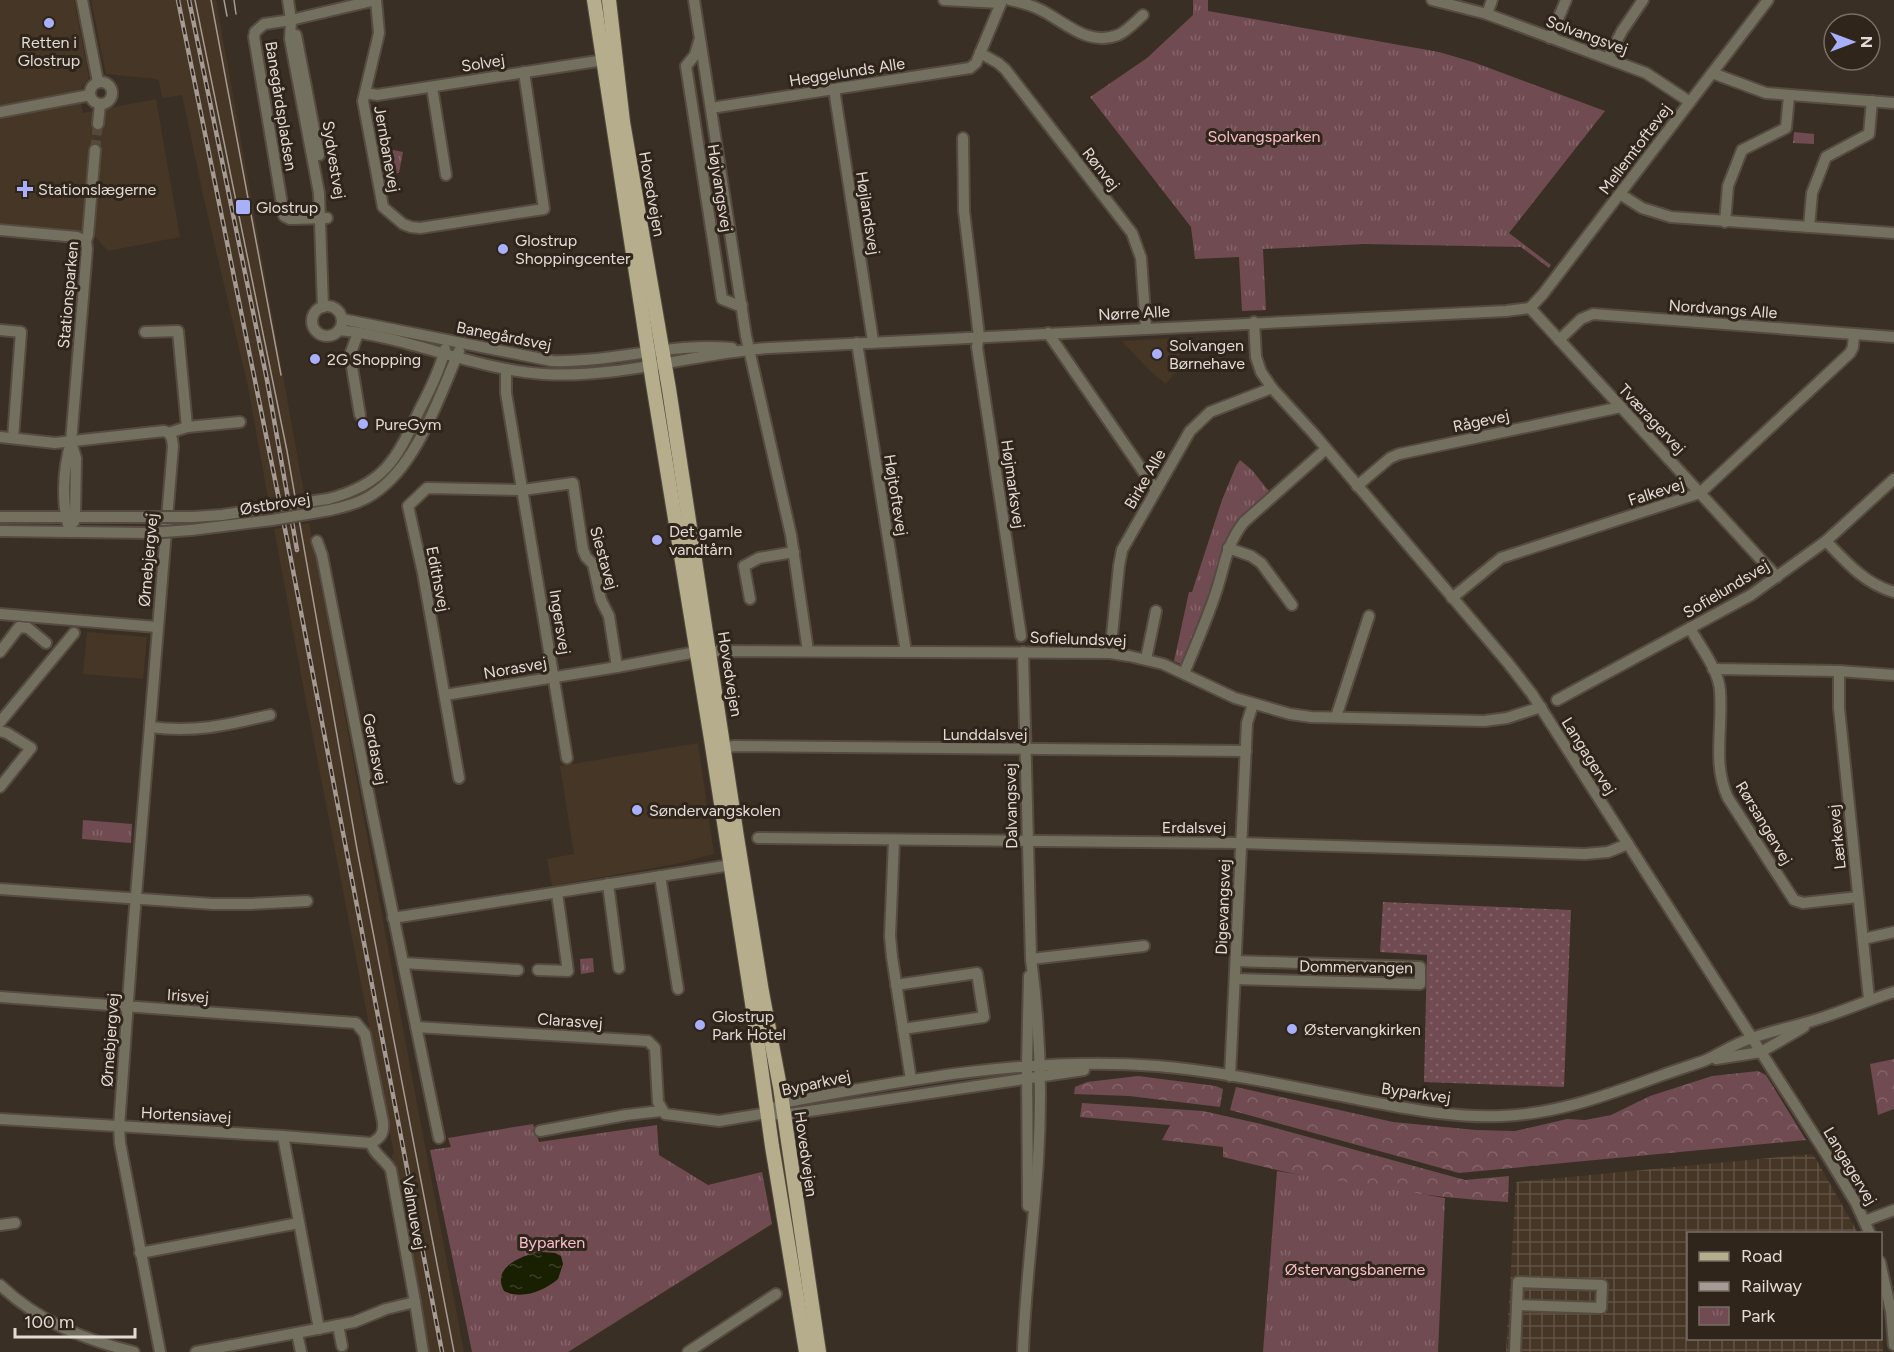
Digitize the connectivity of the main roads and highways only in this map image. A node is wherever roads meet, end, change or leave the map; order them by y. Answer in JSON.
{"nodes":[{"id":1,"x":594,"y":0,"type":"edge"},
{"id":2,"x":609,"y":0,"type":"edge"},
{"id":3,"x":703,"y":652,"type":"junction"},
{"id":4,"x":806,"y":1352,"type":"edge"},
{"id":5,"x":819,"y":1352,"type":"edge"}],
"edges":[{"from":1,"to":3,"type":"main road","name":"Hovedvejen"},
{"from":2,"to":3,"type":"main road","name":"Hovedvejen"},
{"from":3,"to":4,"type":"main road","name":"Hovedvejen"},
{"from":3,"to":5,"type":"main road","name":"Hovedvejen"}]}
